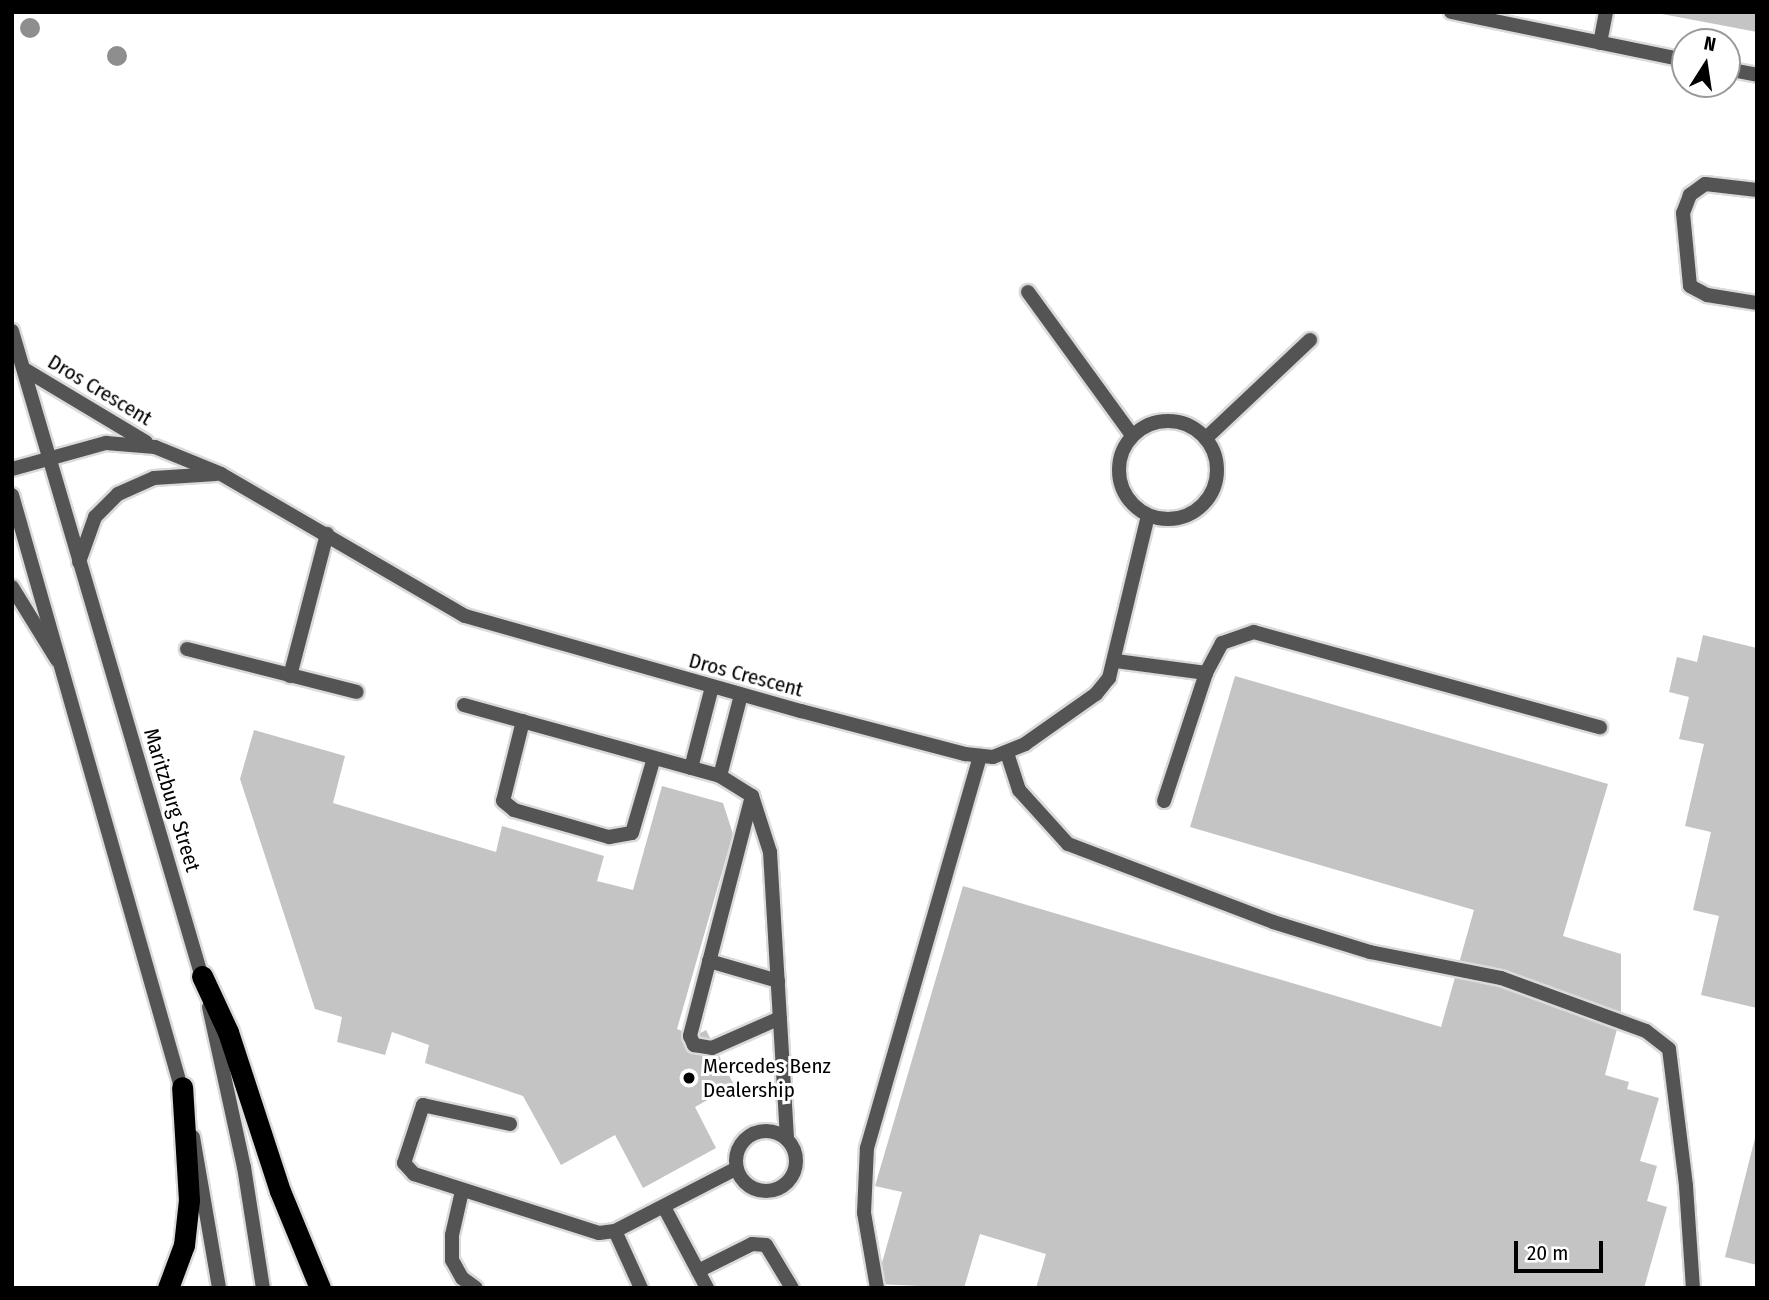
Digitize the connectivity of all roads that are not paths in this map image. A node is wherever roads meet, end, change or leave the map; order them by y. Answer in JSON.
{"nodes":[{"id":1,"x":1451,"y":12,"type":"edge"},
{"id":2,"x":1606,"y":12,"type":"edge"},
{"id":3,"x":1600,"y":43,"type":"junction"},
{"id":4,"x":1671,"y":57,"type":"edge"},
{"id":5,"x":1757,"y":190,"type":"edge"},
{"id":6,"x":1028,"y":292,"type":"dead end"},
{"id":7,"x":1757,"y":303,"type":"edge"},
{"id":8,"x":12,"y":331,"type":"edge"},
{"id":9,"x":1310,"y":340,"type":"dead end"},
{"id":10,"x":24,"y":369,"type":"junction"},
{"id":11,"x":1132,"y":435,"type":"junction"},
{"id":12,"x":1206,"y":438,"type":"junction"},
{"id":13,"x":155,"y":447,"type":"junction"},
{"id":14,"x":50,"y":458,"type":"junction"},
{"id":15,"x":12,"y":469,"type":"edge"},
{"id":16,"x":221,"y":474,"type":"junction"},
{"id":17,"x":12,"y":495,"type":"edge"},
{"id":18,"x":1148,"y":516,"type":"junction"},
{"id":19,"x":327,"y":534,"type":"junction"},
{"id":20,"x":79,"y":562,"type":"junction"},
{"id":21,"x":12,"y":587,"type":"edge"},
{"id":22,"x":187,"y":649,"type":"dead end"},
{"id":23,"x":1116,"y":661,"type":"junction"},
{"id":24,"x":63,"y":670,"type":"junction"},
{"id":25,"x":1206,"y":673,"type":"junction"},
{"id":26,"x":289,"y":676,"type":"junction"},
{"id":27,"x":712,"y":687,"type":"junction"},
{"id":28,"x":357,"y":691,"type":"dead end"},
{"id":29,"x":741,"y":695,"type":"junction"},
{"id":30,"x":464,"y":705,"type":"dead end"},
{"id":31,"x":523,"y":721,"type":"junction"},
{"id":32,"x":1601,"y":727,"type":"dead end"},
{"id":33,"x":1007,"y":753,"type":"junction"},
{"id":34,"x":980,"y":756,"type":"junction"},
{"id":35,"x":654,"y":758,"type":"junction"},
{"id":36,"x":691,"y":768,"type":"junction"},
{"id":37,"x":720,"y":776,"type":"junction"},
{"id":38,"x":752,"y":796,"type":"junction"},
{"id":39,"x":1164,"y":801,"type":"dead end"},
{"id":40,"x":709,"y":961,"type":"junction"},
{"id":41,"x":202,"y":976,"type":"junction"},
{"id":42,"x":778,"y":981,"type":"junction"},
{"id":43,"x":780,"y":1018,"type":"junction"},
{"id":44,"x":182,"y":1087,"type":"junction"},
{"id":45,"x":510,"y":1124,"type":"dead end"},
{"id":46,"x":787,"y":1139,"type":"junction"},
{"id":47,"x":737,"y":1168,"type":"junction"},
{"id":48,"x":463,"y":1191,"type":"junction"},
{"id":49,"x":664,"y":1207,"type":"junction"},
{"id":50,"x":615,"y":1231,"type":"junction"},
{"id":51,"x":698,"y":1271,"type":"junction"},
{"id":52,"x":168,"y":1288,"type":"edge"},
{"id":53,"x":219,"y":1288,"type":"edge"},
{"id":54,"x":263,"y":1288,"type":"edge"},
{"id":55,"x":320,"y":1288,"type":"edge"},
{"id":56,"x":476,"y":1288,"type":"edge"},
{"id":57,"x":640,"y":1288,"type":"edge"},
{"id":58,"x":707,"y":1288,"type":"edge"},
{"id":59,"x":792,"y":1288,"type":"edge"},
{"id":60,"x":877,"y":1288,"type":"edge"},
{"id":61,"x":1693,"y":1288,"type":"edge"}],
"edges":[{"from":1,"to":3,"type":"street"},
{"from":2,"to":3,"type":"street"},
{"from":3,"to":4,"type":"street"},
{"from":5,"to":7,"type":"street"},
{"from":6,"to":11,"type":"street"},
{"from":8,"to":10,"type":"street","name":"Maritzburg Street"},
{"from":9,"to":12,"type":"street"},
{"from":10,"to":13,"type":"street","name":"Dros Crescent"},
{"from":10,"to":14,"type":"street","name":"Maritzburg Street"},
{"from":11,"to":12,"type":"street"},
{"from":11,"to":18,"type":"street"},
{"from":12,"to":18,"type":"street"},
{"from":13,"to":14,"type":"street","name":"Dros Crescent"},
{"from":13,"to":16,"type":"street","name":"Dros Crescent"},
{"from":14,"to":15,"type":"street","name":"Dros Crescent"},
{"from":14,"to":20,"type":"street","name":"Maritzburg Street"},
{"from":16,"to":19,"type":"street","name":"Dros Crescent"},
{"from":16,"to":20,"type":"street"},
{"from":17,"to":24,"type":"street"},
{"from":18,"to":23,"type":"street","name":"Dros Crescent"},
{"from":19,"to":26,"type":"street"},
{"from":19,"to":27,"type":"street","name":"Dros Crescent"},
{"from":20,"to":41,"type":"street","name":"Maritzburg Street"},
{"from":21,"to":24,"type":"street"},
{"from":22,"to":26,"type":"street"},
{"from":23,"to":25,"type":"street"},
{"from":23,"to":33,"type":"street","name":"Dros Crescent"},
{"from":24,"to":44,"type":"street"},
{"from":25,"to":32,"type":"street"},
{"from":25,"to":39,"type":"street"},
{"from":26,"to":28,"type":"street"},
{"from":27,"to":29,"type":"street","name":"Dros Crescent"},
{"from":27,"to":36,"type":"street"},
{"from":29,"to":34,"type":"street","name":"Dros Crescent"},
{"from":29,"to":37,"type":"street"},
{"from":30,"to":31,"type":"street"},
{"from":31,"to":35,"type":"street"},
{"from":31,"to":35,"type":"street"},
{"from":33,"to":34,"type":"street","name":"Dros Crescent"},
{"from":33,"to":61,"type":"street"},
{"from":34,"to":60,"type":"street"},
{"from":35,"to":36,"type":"street"},
{"from":36,"to":37,"type":"street"},
{"from":37,"to":38,"type":"street"},
{"from":38,"to":40,"type":"street"},
{"from":38,"to":42,"type":"street"},
{"from":40,"to":42,"type":"street"},
{"from":40,"to":43,"type":"street"},
{"from":41,"to":54,"type":"street","name":"Maritzburg Street"},
{"from":41,"to":55,"type":"highway"},
{"from":42,"to":43,"type":"street"},
{"from":43,"to":46,"type":"street"},
{"from":44,"to":52,"type":"highway"},
{"from":44,"to":53,"type":"street"},
{"from":45,"to":48,"type":"street"},
{"from":46,"to":47,"type":"street"},
{"from":46,"to":47,"type":"street"},
{"from":47,"to":49,"type":"street"},
{"from":48,"to":50,"type":"street"},
{"from":48,"to":56,"type":"street"},
{"from":49,"to":50,"type":"street"},
{"from":49,"to":51,"type":"street"},
{"from":50,"to":57,"type":"street"},
{"from":51,"to":58,"type":"street"},
{"from":51,"to":59,"type":"street"}]}
